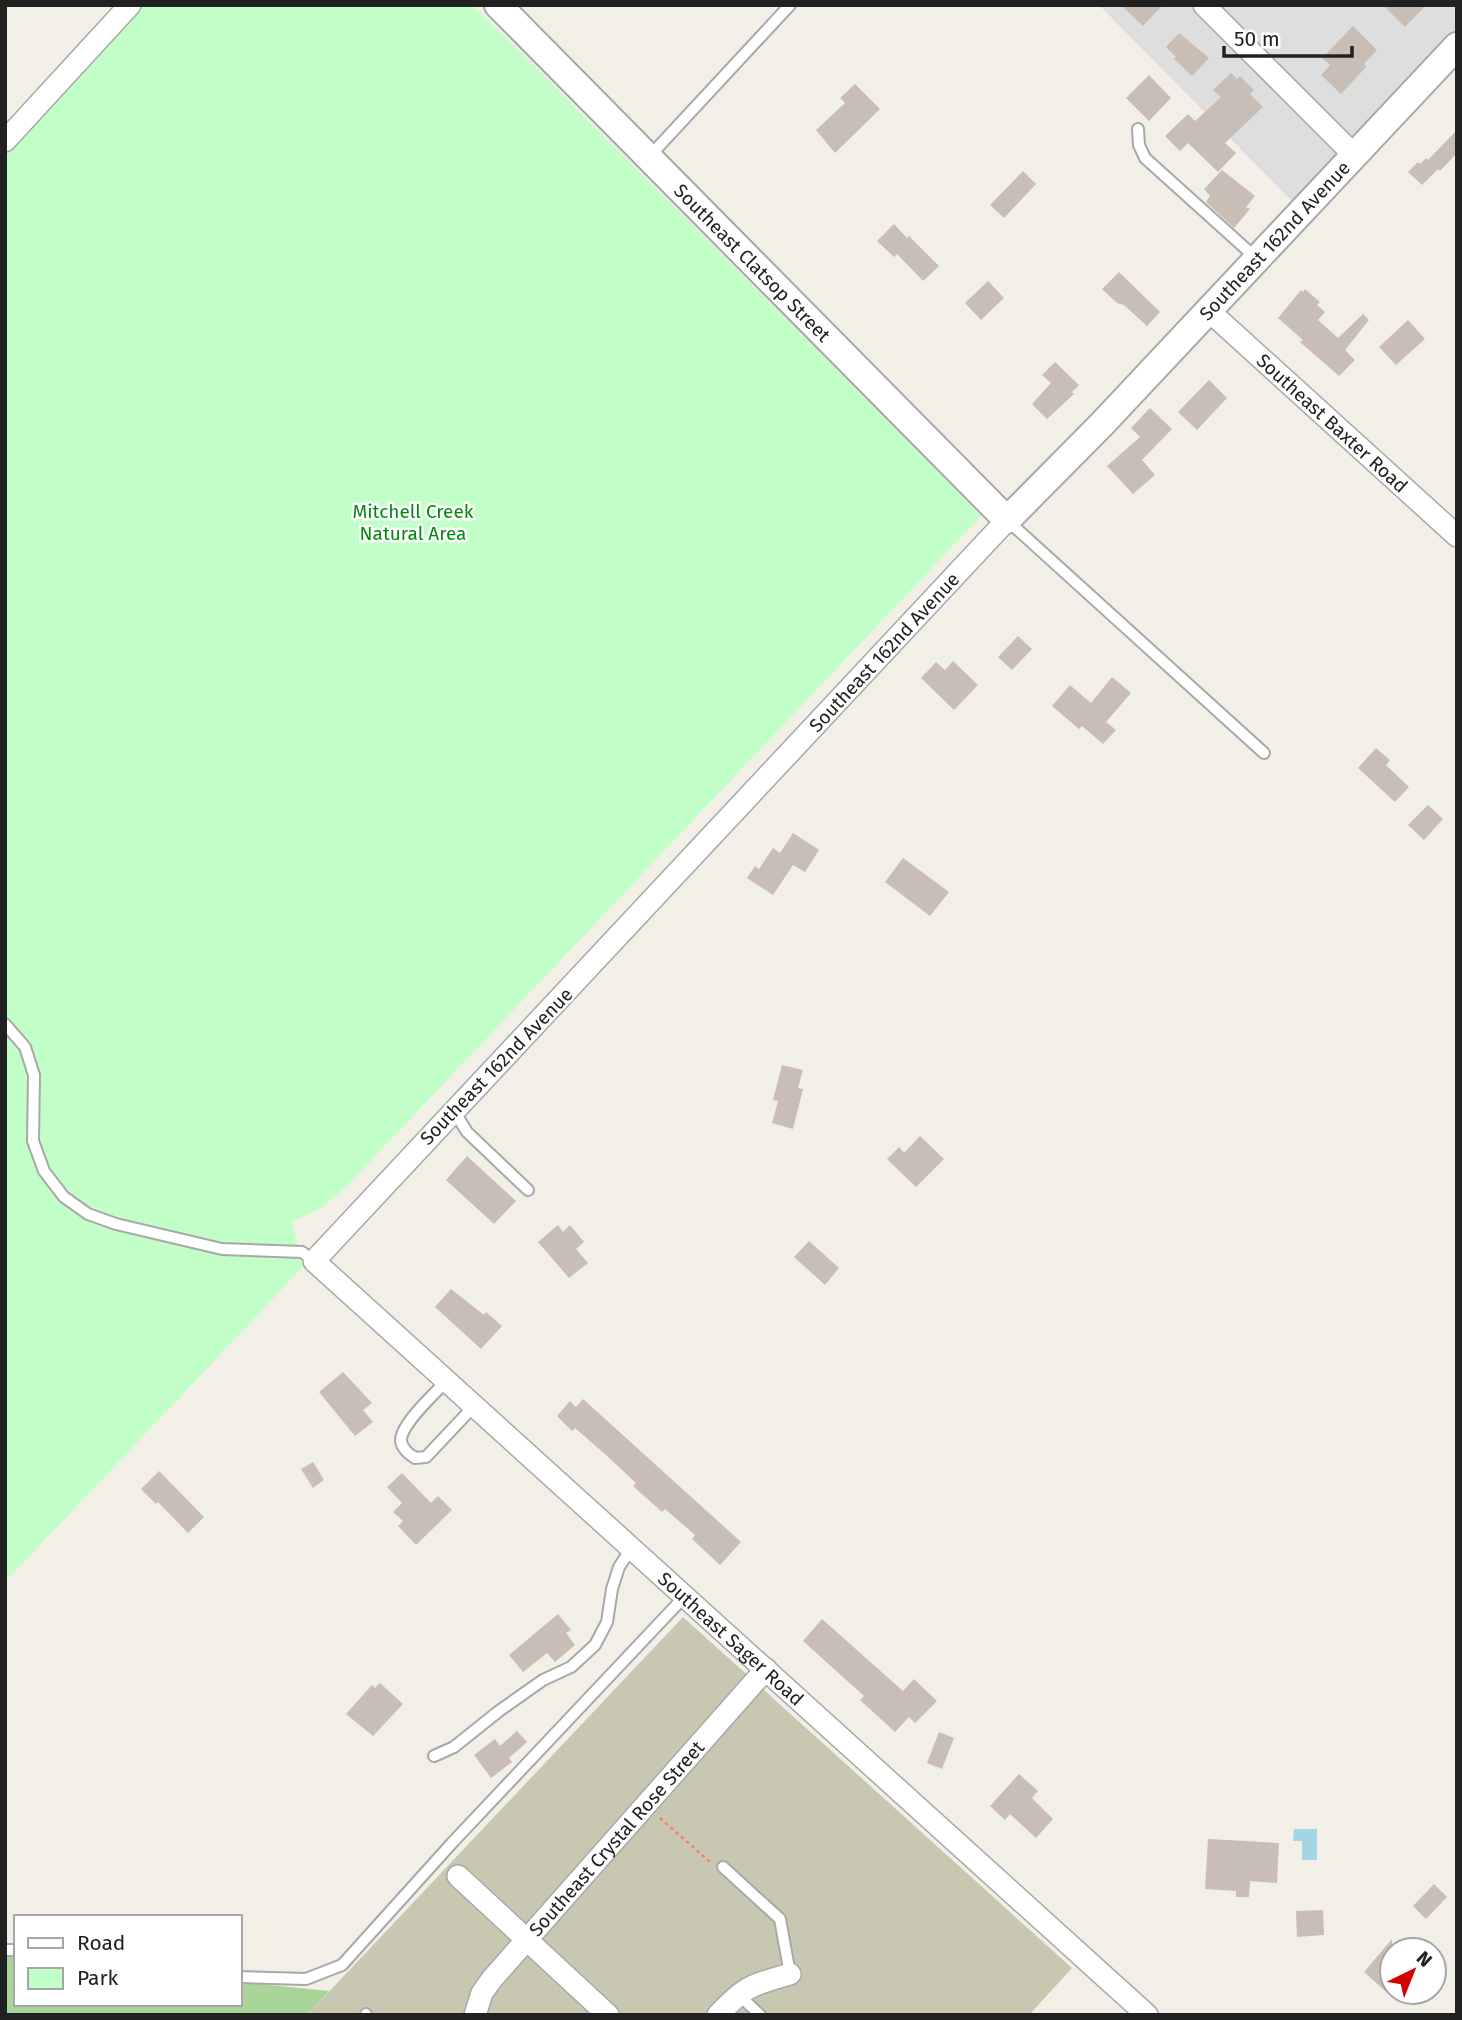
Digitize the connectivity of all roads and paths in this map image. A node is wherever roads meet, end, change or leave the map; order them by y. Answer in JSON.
{"nodes":[{"id":1,"x":130,"y":5,"type":"edge"},
{"id":2,"x":498,"y":5,"type":"edge"},
{"id":3,"x":790,"y":5,"type":"edge"},
{"id":4,"x":1204,"y":5,"type":"edge"},
{"id":5,"x":1457,"y":46,"type":"edge"},
{"id":6,"x":1138,"y":129,"type":"dead end"},
{"id":7,"x":5,"y":141,"type":"edge"},
{"id":8,"x":1353,"y":154,"type":"junction"},
{"id":9,"x":648,"y":158,"type":"junction"},
{"id":10,"x":1256,"y":258,"type":"junction"},
{"id":11,"x":1208,"y":310,"type":"junction"},
{"id":12,"x":1007,"y":520,"type":"junction"},
{"id":13,"x":1457,"y":536,"type":"edge"},
{"id":14,"x":1265,"y":753,"type":"dead end"},
{"id":15,"x":5,"y":1024,"type":"edge"},
{"id":16,"x":454,"y":1111,"type":"junction"},
{"id":17,"x":528,"y":1190,"type":"dead end"},
{"id":18,"x":314,"y":1261,"type":"junction"},
{"id":19,"x":447,"y":1380,"type":"junction"},
{"id":20,"x":475,"y":1405,"type":"junction"},
{"id":21,"x":632,"y":1547,"type":"junction"},
{"id":22,"x":685,"y":1596,"type":"junction"},
{"id":23,"x":766,"y":1670,"type":"junction"},
{"id":24,"x":434,"y":1756,"type":"dead end"},
{"id":25,"x":645,"y":1805,"type":"junction"},
{"id":26,"x":723,"y":1867,"type":"joint"},
{"id":27,"x":457,"y":1876,"type":"dead end"},
{"id":28,"x":526,"y":1940,"type":"junction"},
{"id":29,"x":790,"y":1974,"type":"joint"},
{"id":30,"x":242,"y":1977,"type":"edge"},
{"id":31,"x":737,"y":1994,"type":"junction"},
{"id":32,"x":475,"y":2015,"type":"edge"},
{"id":33,"x":608,"y":2015,"type":"edge"},
{"id":34,"x":718,"y":2015,"type":"edge"},
{"id":35,"x":760,"y":2015,"type":"edge"},
{"id":36,"x":1147,"y":2015,"type":"edge"}],
"edges":[{"from":1,"to":7,"type":"street"},
{"from":2,"to":9,"type":"street","name":"Southeast Clatsop Street"},
{"from":3,"to":9,"type":"lane"},
{"from":4,"to":8,"type":"street"},
{"from":5,"to":8,"type":"street","name":"Southeast 162nd Avenue"},
{"from":6,"to":10,"type":"lane"},
{"from":8,"to":10,"type":"street","name":"Southeast 162nd Avenue"},
{"from":9,"to":12,"type":"street","name":"Southeast Clatsop Street"},
{"from":10,"to":11,"type":"street","name":"Southeast 162nd Avenue"},
{"from":11,"to":12,"type":"street","name":"Southeast 162nd Avenue"},
{"from":11,"to":13,"type":"street","name":"Southeast Baxter Road"},
{"from":12,"to":14,"type":"lane"},
{"from":12,"to":16,"type":"street","name":"Southeast 162nd Avenue"},
{"from":15,"to":18,"type":"lane"},
{"from":16,"to":17,"type":"lane"},
{"from":16,"to":18,"type":"street","name":"Southeast 162nd Avenue"},
{"from":18,"to":19,"type":"street","name":"Southeast Sager Road"},
{"from":19,"to":20,"type":"street","name":"Southeast Sager Road"},
{"from":19,"to":20,"type":"lane"},
{"from":20,"to":21,"type":"street","name":"Southeast Sager Road"},
{"from":21,"to":22,"type":"street","name":"Southeast Sager Road"},
{"from":21,"to":24,"type":"lane"},
{"from":22,"to":23,"type":"street","name":"Southeast Sager Road"},
{"from":22,"to":30,"type":"lane"},
{"from":23,"to":25,"type":"street","name":"Southeast Crystal Rose Street"},
{"from":23,"to":36,"type":"street","name":"Southeast Sager Road"},
{"from":25,"to":26,"type":"path"},
{"from":25,"to":28,"type":"street","name":"Southeast Crystal Rose Street"},
{"from":26,"to":29,"type":"lane"},
{"from":27,"to":28,"type":"street"},
{"from":28,"to":32,"type":"street","name":"Southeast Crystal Rose Street"},
{"from":28,"to":33,"type":"street"},
{"from":29,"to":31,"type":"street"},
{"from":31,"to":34,"type":"street"},
{"from":31,"to":35,"type":"lane"}]}
